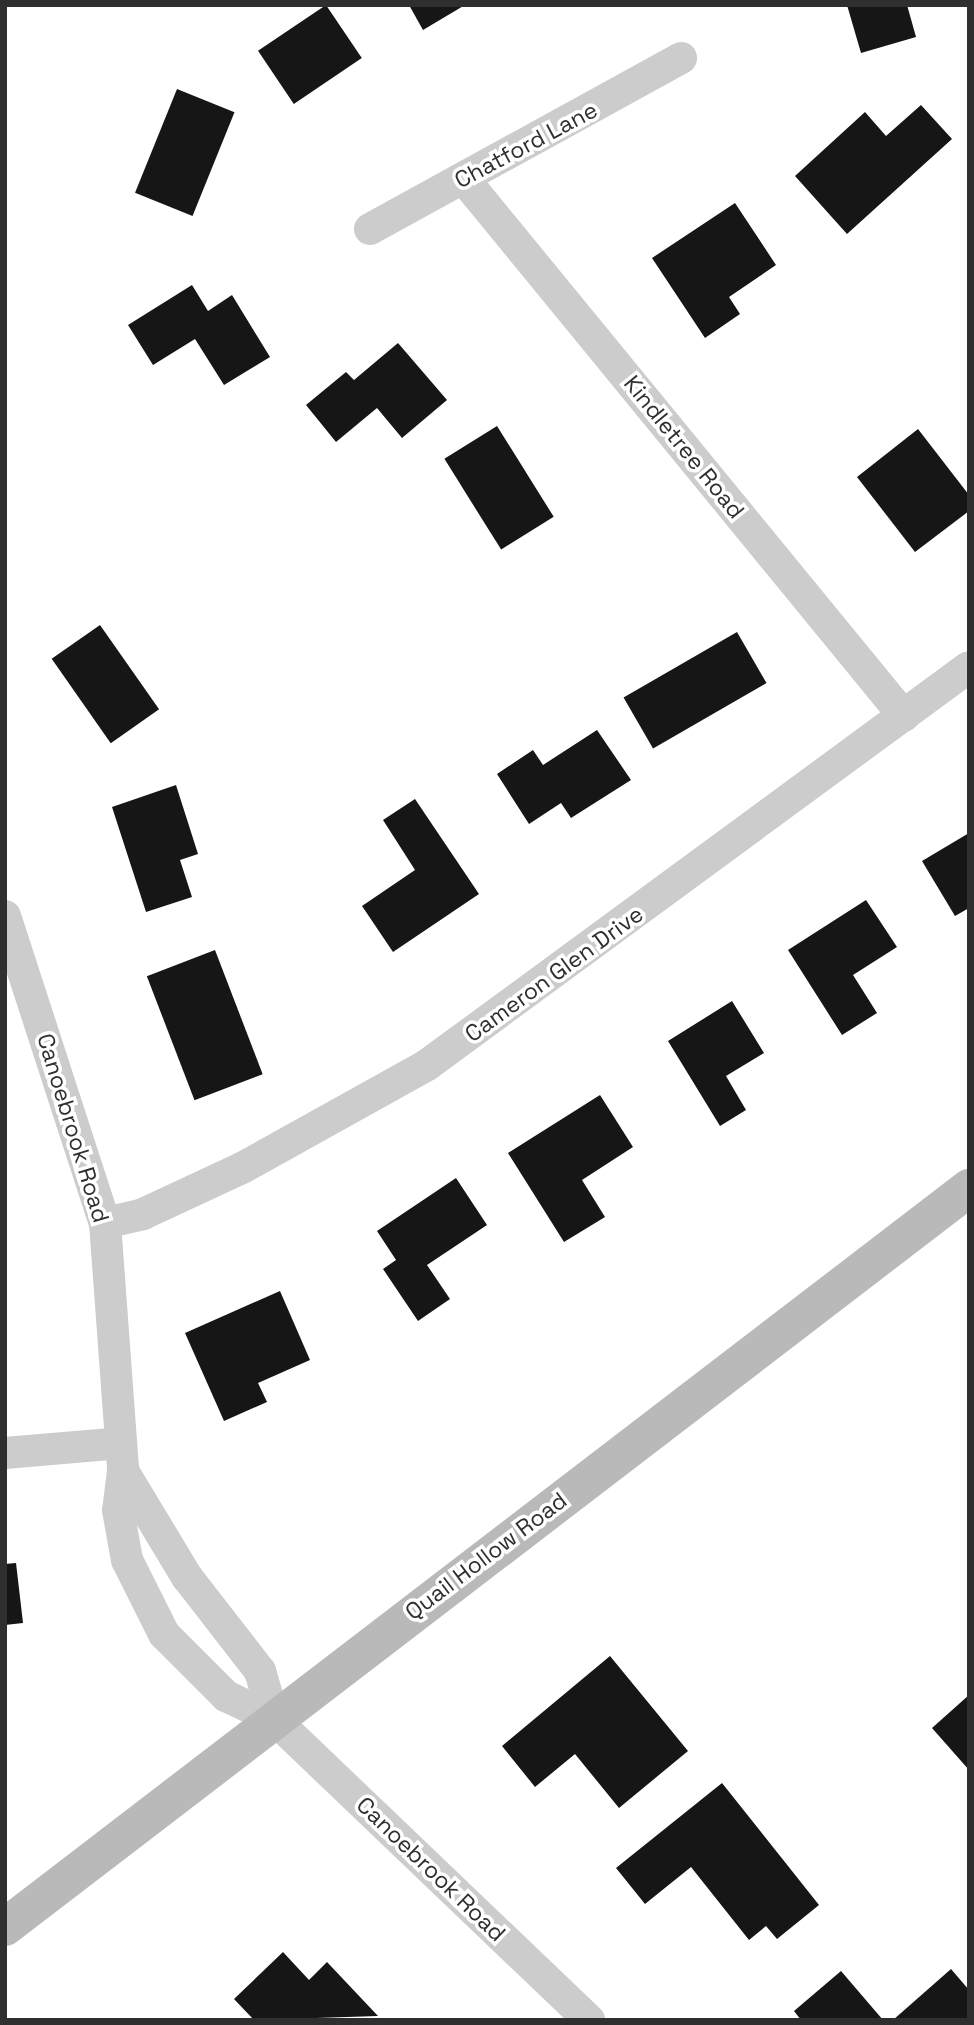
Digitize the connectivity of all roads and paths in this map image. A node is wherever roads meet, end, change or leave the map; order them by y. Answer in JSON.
{"nodes":[{"id":1,"x":681,"y":58,"type":"dead end"},
{"id":2,"x":464,"y":178,"type":"junction"},
{"id":3,"x":370,"y":229,"type":"dead end"},
{"id":4,"x":969,"y":667,"type":"edge"},
{"id":5,"x":904,"y":716,"type":"junction"},
{"id":6,"x":5,"y":916,"type":"edge"},
{"id":7,"x":969,"y":1188,"type":"edge"},
{"id":8,"x":105,"y":1223,"type":"junction"},
{"id":9,"x":5,"y":1453,"type":"edge"},
{"id":10,"x":122,"y":1457,"type":"junction"},
{"id":11,"x":274,"y":1719,"type":"junction"},
{"id":12,"x":5,"y":1927,"type":"edge"},
{"id":13,"x":589,"y":2020,"type":"edge"}],
"edges":[{"from":1,"to":2,"type":"street","name":"Chatford Lane"},
{"from":2,"to":3,"type":"street","name":"Chatford Lane"},
{"from":2,"to":5,"type":"street","name":"Kindletree Road"},
{"from":4,"to":5,"type":"street","name":"Cameron Glen Drive"},
{"from":5,"to":8,"type":"street","name":"Cameron Glen Drive"},
{"from":6,"to":8,"type":"street","name":"Canoebrook Road"},
{"from":7,"to":11,"type":"main road","name":"Quail Hollow Road"},
{"from":8,"to":10,"type":"street","name":"Canoebrook Road"},
{"from":9,"to":10,"type":"street"},
{"from":10,"to":11,"type":"street","name":"Canoebrook Road"},
{"from":10,"to":11,"type":"street","name":"Canoebrook Road"},
{"from":11,"to":12,"type":"main road","name":"Quail Hollow Road"},
{"from":11,"to":13,"type":"street","name":"Canoebrook Road"}]}
